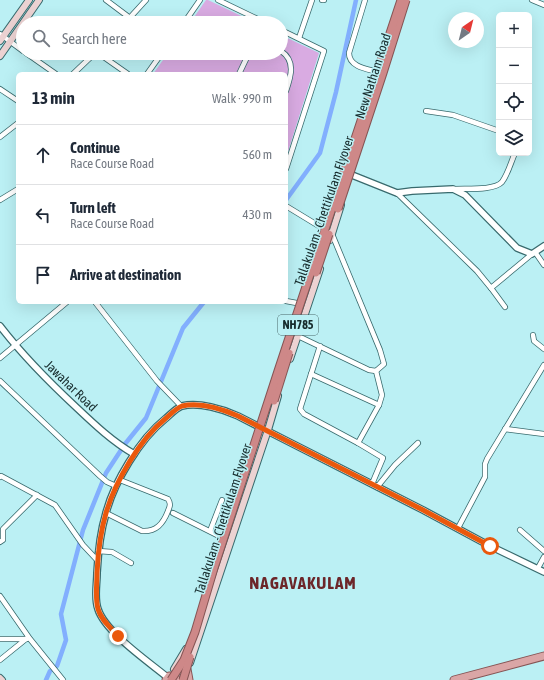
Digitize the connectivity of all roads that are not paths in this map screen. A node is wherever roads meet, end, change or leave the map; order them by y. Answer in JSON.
{"nodes":[{"id":1,"x":29,"y":0,"type":"edge"},
{"id":2,"x":39,"y":0,"type":"edge"},
{"id":3,"x":106,"y":0,"type":"edge"},
{"id":4,"x":146,"y":0,"type":"edge"},
{"id":5,"x":200,"y":0,"type":"edge"},
{"id":6,"x":218,"y":0,"type":"edge"},
{"id":7,"x":312,"y":0,"type":"edge"},
{"id":8,"x":365,"y":0,"type":"edge"},
{"id":9,"x":399,"y":0,"type":"edge"},
{"id":10,"x":406,"y":0,"type":"edge"},
{"id":11,"x":409,"y":0,"type":"edge"},
{"id":12,"x":532,"y":0,"type":"edge"},
{"id":13,"x":544,"y":5,"type":"edge"},
{"id":14,"x":17,"y":16,"type":"edge"},
{"id":15,"x":28,"y":16,"type":"edge"},
{"id":16,"x":127,"y":16,"type":"edge"},
{"id":17,"x":132,"y":16,"type":"edge"},
{"id":18,"x":189,"y":16,"type":"edge"},
{"id":19,"x":251,"y":16,"type":"edge"},
{"id":20,"x":16,"y":17,"type":"edge"},
{"id":21,"x":16,"y":32,"type":"edge"},
{"id":22,"x":288,"y":33,"type":"edge"},
{"id":23,"x":1,"y":37,"type":"edge"},
{"id":24,"x":299,"y":38,"type":"junction"},
{"id":25,"x":9,"y":42,"type":"junction"},
{"id":26,"x":16,"y":46,"type":"edge"},
{"id":27,"x":0,"y":56,"type":"edge"},
{"id":28,"x":288,"y":58,"type":"edge"},
{"id":29,"x":36,"y":60,"type":"edge"},
{"id":30,"x":88,"y":60,"type":"edge"},
{"id":31,"x":107,"y":60,"type":"edge"},
{"id":32,"x":157,"y":60,"type":"edge"},
{"id":33,"x":246,"y":60,"type":"edge"},
{"id":34,"x":374,"y":71,"type":"junction"},
{"id":35,"x":53,"y":72,"type":"edge"},
{"id":36,"x":75,"y":72,"type":"edge"},
{"id":37,"x":125,"y":72,"type":"edge"},
{"id":38,"x":148,"y":72,"type":"edge"},
{"id":39,"x":240,"y":72,"type":"edge"},
{"id":40,"x":386,"y":74,"type":"junction"},
{"id":41,"x":288,"y":84,"type":"edge"},
{"id":42,"x":0,"y":89,"type":"edge"},
{"id":43,"x":16,"y":99,"type":"edge"},
{"id":44,"x":426,"y":111,"type":"dead end"},
{"id":45,"x":16,"y":125,"type":"edge"},
{"id":46,"x":496,"y":130,"type":"edge"},
{"id":47,"x":0,"y":137,"type":"edge"},
{"id":48,"x":514,"y":156,"type":"edge"},
{"id":49,"x":288,"y":163,"type":"edge"},
{"id":50,"x":341,"y":171,"type":"junction"},
{"id":51,"x":352,"y":175,"type":"junction"},
{"id":52,"x":453,"y":189,"type":"junction"},
{"id":53,"x":16,"y":190,"type":"edge"},
{"id":54,"x":397,"y":193,"type":"junction"},
{"id":55,"x":0,"y":200,"type":"edge"},
{"id":56,"x":288,"y":208,"type":"edge"},
{"id":57,"x":323,"y":229,"type":"junction"},
{"id":58,"x":332,"y":234,"type":"junction"},
{"id":59,"x":544,"y":246,"type":"edge"},
{"id":60,"x":533,"y":253,"type":"junction"},
{"id":61,"x":544,"y":265,"type":"edge"},
{"id":62,"x":491,"y":288,"type":"junction"},
{"id":63,"x":288,"y":301,"type":"edge"},
{"id":64,"x":298,"y":303,"type":"junction"},
{"id":65,"x":65,"y":304,"type":"edge"},
{"id":66,"x":97,"y":304,"type":"edge"},
{"id":67,"x":307,"y":306,"type":"junction"},
{"id":68,"x":505,"y":307,"type":"dead end"},
{"id":69,"x":0,"y":326,"type":"edge"},
{"id":70,"x":533,"y":335,"type":"dead end"},
{"id":71,"x":298,"y":336,"type":"junction"},
{"id":72,"x":15,"y":346,"type":"junction"},
{"id":73,"x":320,"y":346,"type":"junction"},
{"id":74,"x":544,"y":349,"type":"edge"},
{"id":75,"x":0,"y":358,"type":"edge"},
{"id":76,"x":544,"y":365,"type":"edge"},
{"id":77,"x":376,"y":371,"type":"junction"},
{"id":78,"x":311,"y":374,"type":"junction"},
{"id":79,"x":0,"y":380,"type":"edge"},
{"id":80,"x":379,"y":405,"type":"junction"},
{"id":81,"x":181,"y":406,"type":"junction"},
{"id":82,"x":259,"y":425,"type":"junction"},
{"id":83,"x":505,"y":429,"type":"junction"},
{"id":84,"x":268,"y":430,"type":"junction"},
{"id":85,"x":544,"y":434,"type":"edge"},
{"id":86,"x":358,"y":443,"type":"junction"},
{"id":87,"x":418,"y":443,"type":"dead end"},
{"id":88,"x":134,"y":454,"type":"junction"},
{"id":89,"x":0,"y":477,"type":"edge"},
{"id":90,"x":120,"y":480,"type":"junction"},
{"id":91,"x":116,"y":486,"type":"junction"},
{"id":92,"x":374,"y":486,"type":"junction"},
{"id":93,"x":37,"y":495,"type":"junction"},
{"id":94,"x":222,"y":500,"type":"dead end"},
{"id":95,"x":106,"y":513,"type":"junction"},
{"id":96,"x":173,"y":513,"type":"dead end"},
{"id":97,"x":458,"y":528,"type":"junction"},
{"id":98,"x":520,"y":530,"type":"dead end"},
{"id":99,"x":210,"y":531,"type":"junction"},
{"id":100,"x":221,"y":537,"type":"junction"},
{"id":101,"x":0,"y":542,"type":"edge"},
{"id":102,"x":98,"y":550,"type":"junction"},
{"id":103,"x":544,"y":551,"type":"edge"},
{"id":104,"x":544,"y":557,"type":"edge"},
{"id":105,"x":98,"y":561,"type":"junction"},
{"id":106,"x":131,"y":563,"type":"dead end"},
{"id":107,"x":538,"y":568,"type":"junction"},
{"id":108,"x":544,"y":572,"type":"edge"},
{"id":109,"x":0,"y":596,"type":"edge"},
{"id":110,"x":0,"y":639,"type":"edge"},
{"id":111,"x":28,"y":639,"type":"junction"},
{"id":112,"x":544,"y":656,"type":"edge"},
{"id":113,"x":0,"y":660,"type":"edge"},
{"id":114,"x":544,"y":661,"type":"edge"},
{"id":115,"x":187,"y":670,"type":"junction"},
{"id":116,"x":173,"y":679,"type":"edge"},
{"id":117,"x":63,"y":680,"type":"edge"},
{"id":118,"x":189,"y":680,"type":"edge"},
{"id":119,"x":454,"y":680,"type":"edge"},
{"id":120,"x":471,"y":680,"type":"edge"}],
"edges":[{"from":1,"to":14,"type":"main road"},
{"from":2,"to":15,"type":"main road"},
{"from":3,"to":16,"type":"street"},
{"from":4,"to":17,"type":"street"},
{"from":5,"to":18,"type":"street"},
{"from":6,"to":19,"type":"street"},
{"from":7,"to":24,"type":"street"},
{"from":8,"to":34,"type":"street"},
{"from":9,"to":34,"type":"main road","name":"New Natham Road"},
{"from":9,"to":116,"type":"highway","name":"Tallakulam - Chettikulam Flyover","number":"NH785","bridge":true},
{"from":10,"to":116,"type":"highway","name":"Tallakulam - Chettikulam Flyover","number":"NH785","bridge":true},
{"from":11,"to":40,"type":"main road","name":"New Natham Road"},
{"from":12,"to":13,"type":"street"},
{"from":20,"to":23,"type":"main road"},
{"from":21,"to":25,"type":"main road"},
{"from":22,"to":24,"type":"street"},
{"from":23,"to":25,"type":"street"},
{"from":24,"to":49,"type":"street"},
{"from":25,"to":26,"type":"street"},
{"from":25,"to":27,"type":"main road"},
{"from":28,"to":41,"type":"street"},
{"from":29,"to":35,"type":"street"},
{"from":30,"to":36,"type":"street"},
{"from":31,"to":37,"type":"street"},
{"from":32,"to":38,"type":"street"},
{"from":33,"to":39,"type":"street"},
{"from":34,"to":40,"type":"street"},
{"from":34,"to":50,"type":"main road","name":"New Natham Road"},
{"from":40,"to":51,"type":"main road","name":"New Natham Road"},
{"from":42,"to":43,"type":"street"},
{"from":44,"to":46,"type":"street"},
{"from":45,"to":47,"type":"street"},
{"from":48,"to":52,"type":"street"},
{"from":50,"to":51,"type":"street"},
{"from":50,"to":57,"type":"main road","name":"New Natham Road"},
{"from":51,"to":54,"type":"street"},
{"from":51,"to":58,"type":"main road","name":"New Natham Road"},
{"from":52,"to":54,"type":"street"},
{"from":52,"to":60,"type":"street"},
{"from":53,"to":55,"type":"street"},
{"from":54,"to":62,"type":"street"},
{"from":56,"to":57,"type":"street"},
{"from":57,"to":58,"type":"street"},
{"from":57,"to":64,"type":"main road","name":"New Natham Road"},
{"from":58,"to":67,"type":"main road","name":"New Natham Road"},
{"from":58,"to":77,"type":"street"},
{"from":59,"to":60,"type":"street"},
{"from":60,"to":61,"type":"street"},
{"from":60,"to":62,"type":"street"},
{"from":62,"to":68,"type":"street"},
{"from":63,"to":64,"type":"street"},
{"from":64,"to":67,"type":"street"},
{"from":64,"to":82,"type":"main road","name":"New Natham Road"},
{"from":65,"to":72,"type":"street"},
{"from":66,"to":81,"type":"street"},
{"from":67,"to":71,"type":"main road","name":"New Natham Road"},
{"from":69,"to":72,"type":"street","name":"Jawahar Road"},
{"from":70,"to":74,"type":"street"},
{"from":71,"to":73,"type":"street"},
{"from":71,"to":84,"type":"main road","name":"New Natham Road"},
{"from":72,"to":75,"type":"street"},
{"from":72,"to":88,"type":"street","name":"Jawahar Road"},
{"from":73,"to":77,"type":"street"},
{"from":73,"to":78,"type":"street"},
{"from":76,"to":83,"type":"street"},
{"from":77,"to":80,"type":"street"},
{"from":78,"to":80,"type":"street"},
{"from":78,"to":86,"type":"street"},
{"from":79,"to":91,"type":"street"},
{"from":80,"to":86,"type":"street"},
{"from":81,"to":82,"type":"street"},
{"from":81,"to":88,"type":"street"},
{"from":82,"to":84,"type":"street"},
{"from":82,"to":100,"type":"main road","name":"New Natham Road"},
{"from":83,"to":85,"type":"street"},
{"from":83,"to":97,"type":"street"},
{"from":84,"to":92,"type":"street"},
{"from":84,"to":115,"type":"main road","name":"New Natham Road"},
{"from":86,"to":92,"type":"street"},
{"from":87,"to":92,"type":"street"},
{"from":88,"to":90,"type":"street"},
{"from":89,"to":93,"type":"street"},
{"from":90,"to":91,"type":"street"},
{"from":90,"to":95,"type":"street"},
{"from":91,"to":95,"type":"street"},
{"from":92,"to":97,"type":"street"},
{"from":93,"to":101,"type":"street"},
{"from":93,"to":105,"type":"street"},
{"from":94,"to":99,"type":"street"},
{"from":95,"to":102,"type":"street"},
{"from":96,"to":99,"type":"street"},
{"from":97,"to":107,"type":"street"},
{"from":98,"to":103,"type":"street"},
{"from":99,"to":100,"type":"street"},
{"from":100,"to":116,"type":"main road","name":"New Natham Road"},
{"from":102,"to":105,"type":"street"},
{"from":102,"to":106,"type":"street"},
{"from":104,"to":107,"type":"street"},
{"from":105,"to":116,"type":"street"},
{"from":107,"to":108,"type":"street"},
{"from":109,"to":111,"type":"street"},
{"from":110,"to":111,"type":"street"},
{"from":111,"to":113,"type":"street"},
{"from":111,"to":117,"type":"street"},
{"from":112,"to":119,"type":"main road"},
{"from":114,"to":120,"type":"main road"},
{"from":115,"to":116,"type":"main road","name":"New Natham Road"},
{"from":115,"to":118,"type":"main road"}]}
